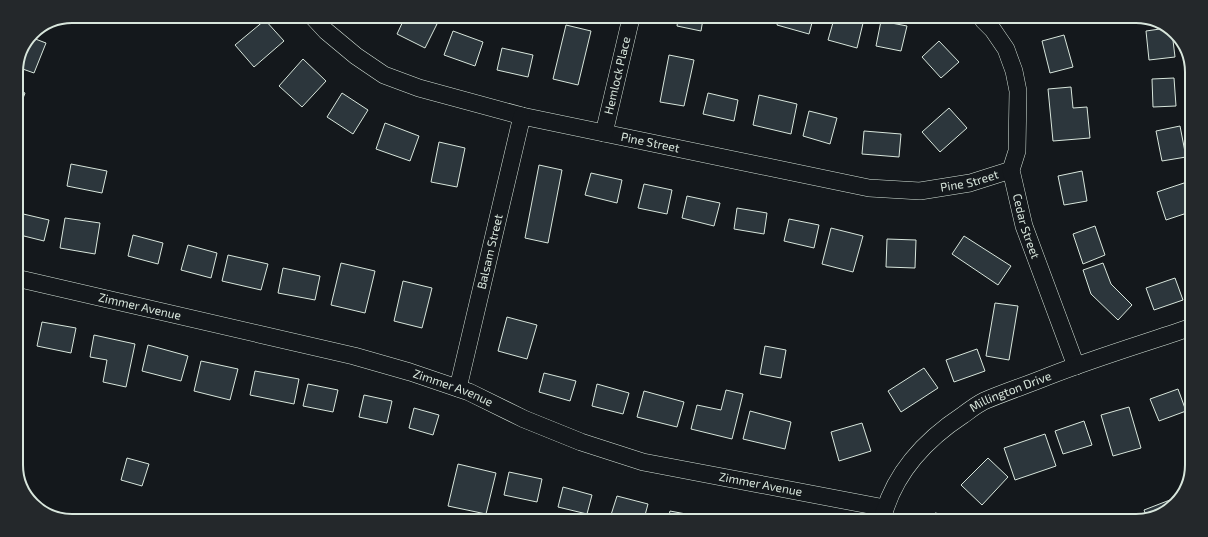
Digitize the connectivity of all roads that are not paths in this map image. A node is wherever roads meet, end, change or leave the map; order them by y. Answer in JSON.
{"nodes":[{"id":1,"x":319,"y":23,"type":"edge"},
{"id":2,"x":630,"y":23,"type":"edge"},
{"id":3,"x":986,"y":23,"type":"edge"},
{"id":4,"x":522,"y":116,"type":"junction"},
{"id":5,"x":604,"y":133,"type":"junction"},
{"id":6,"x":1011,"y":170,"type":"junction"},
{"id":7,"x":23,"y":280,"type":"edge"},
{"id":8,"x":1185,"y":329,"type":"edge"},
{"id":9,"x":1076,"y":366,"type":"junction"},
{"id":10,"x":458,"y":388,"type":"junction"},
{"id":11,"x":883,"y":514,"type":"edge"}],
"edges":[{"from":1,"to":4,"type":"street","name":"Pine Street"},
{"from":2,"to":5,"type":"street","name":"Hemlock Place"},
{"from":3,"to":6,"type":"street"},
{"from":4,"to":5,"type":"street","name":"Pine Street"},
{"from":4,"to":10,"type":"street","name":"Balsam Street"},
{"from":5,"to":6,"type":"street","name":"Pine Street"},
{"from":6,"to":9,"type":"street","name":"Cedar Street"},
{"from":7,"to":10,"type":"street","name":"Zimmer Avenue"},
{"from":8,"to":9,"type":"street","name":"Millington Drive"},
{"from":9,"to":11,"type":"street","name":"Millington Drive"},
{"from":10,"to":11,"type":"street","name":"Zimmer Avenue"}]}
